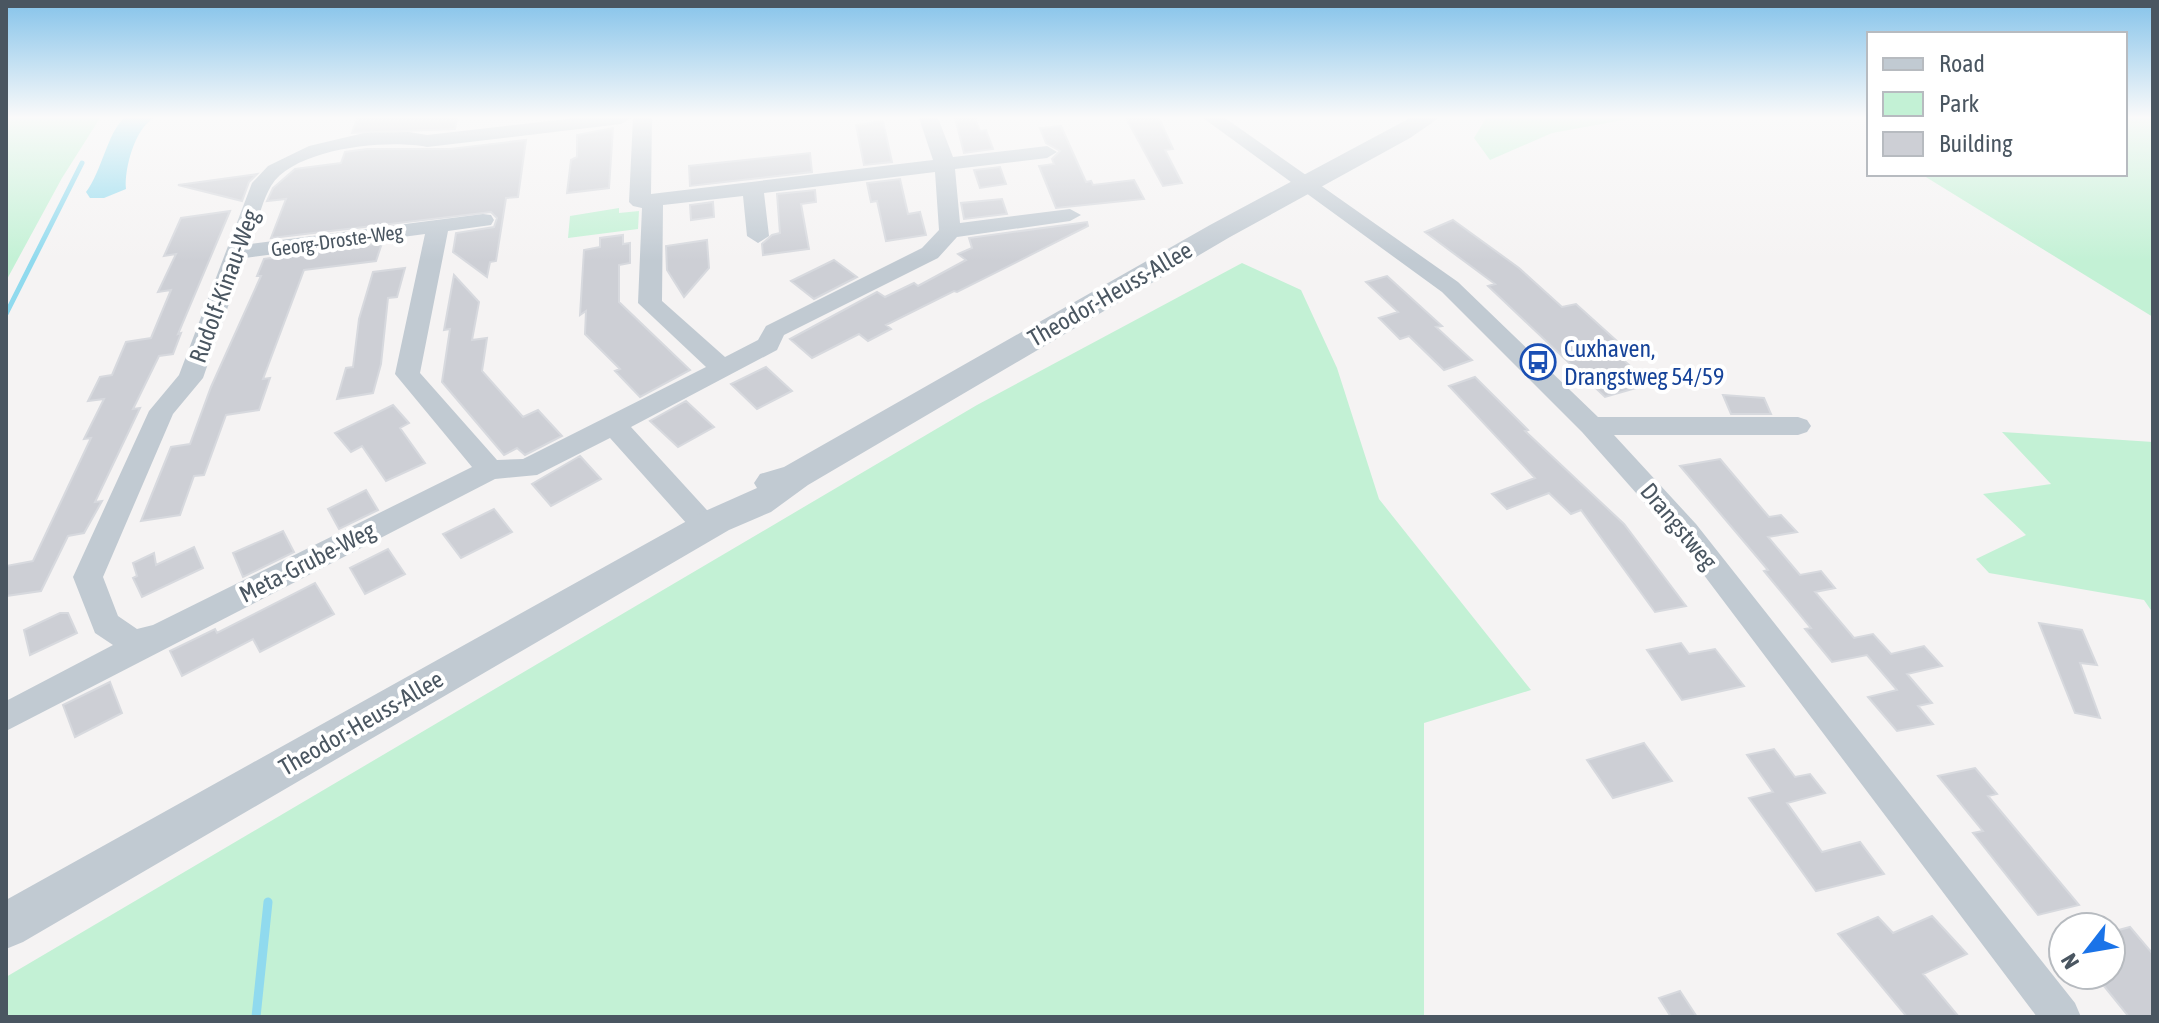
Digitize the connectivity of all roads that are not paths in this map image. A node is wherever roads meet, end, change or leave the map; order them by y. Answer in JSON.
{"nodes":[{"id":1,"x":943,"y":165,"type":"edge"},
{"id":2,"x":280,"y":166,"type":"edge"},
{"id":3,"x":641,"y":166,"type":"edge"},
{"id":4,"x":937,"y":166,"type":"edge"},
{"id":5,"x":1282,"y":166,"type":"edge"},
{"id":6,"x":1342,"y":166,"type":"edge"},
{"id":7,"x":1309,"y":184,"type":"junction"},
{"id":8,"x":753,"y":188,"type":"junction"},
{"id":9,"x":653,"y":200,"type":"junction"},
{"id":10,"x":1070,"y":215,"type":"dead end"},
{"id":11,"x":483,"y":220,"type":"dead end"},
{"id":12,"x":438,"y":226,"type":"junction"},
{"id":13,"x":950,"y":231,"type":"junction"},
{"id":14,"x":758,"y":236,"type":"dead end"},
{"id":15,"x":236,"y":253,"type":"junction"},
{"id":16,"x":725,"y":370,"type":"junction"},
{"id":17,"x":614,"y":425,"type":"junction"},
{"id":18,"x":1591,"y":426,"type":"junction"},
{"id":19,"x":1798,"y":426,"type":"dead end"},
{"id":20,"x":490,"y":470,"type":"junction"},
{"id":21,"x":711,"y":524,"type":"junction"},
{"id":22,"x":160,"y":635,"type":"junction"},
{"id":23,"x":6,"y":717,"type":"edge"},
{"id":24,"x":6,"y":926,"type":"edge"},
{"id":25,"x":2061,"y":1017,"type":"edge"}],
"edges":[{"from":1,"to":13,"type":"street"},
{"from":2,"to":15,"type":"street","name":"Rudolf-Kinau-Weg"},
{"from":3,"to":9,"type":"street"},
{"from":4,"to":8,"type":"street"},
{"from":5,"to":7,"type":"street","name":"Drangstweg"},
{"from":6,"to":7,"type":"street","name":"Theodor-Heuss-Allee"},
{"from":7,"to":18,"type":"street","name":"Drangstweg"},
{"from":7,"to":21,"type":"street","name":"Theodor-Heuss-Allee"},
{"from":8,"to":9,"type":"street"},
{"from":8,"to":14,"type":"street"},
{"from":9,"to":16,"type":"street"},
{"from":10,"to":13,"type":"street"},
{"from":11,"to":12,"type":"street","name":"Georg-Droste-Weg"},
{"from":12,"to":15,"type":"street","name":"Georg-Droste-Weg"},
{"from":12,"to":20,"type":"street","name":"Georg-Droste-Weg"},
{"from":13,"to":16,"type":"street","name":"Meta-Grube-Weg"},
{"from":15,"to":22,"type":"street","name":"Rudolf-Kinau-Weg"},
{"from":16,"to":17,"type":"street","name":"Meta-Grube-Weg"},
{"from":17,"to":20,"type":"street","name":"Meta-Grube-Weg"},
{"from":17,"to":21,"type":"street"},
{"from":18,"to":19,"type":"street"},
{"from":18,"to":25,"type":"street","name":"Drangstweg"},
{"from":20,"to":22,"type":"street","name":"Meta-Grube-Weg"},
{"from":21,"to":24,"type":"street","name":"Theodor-Heuss-Allee"},
{"from":22,"to":23,"type":"street","name":"Meta-Grube-Weg"}]}
